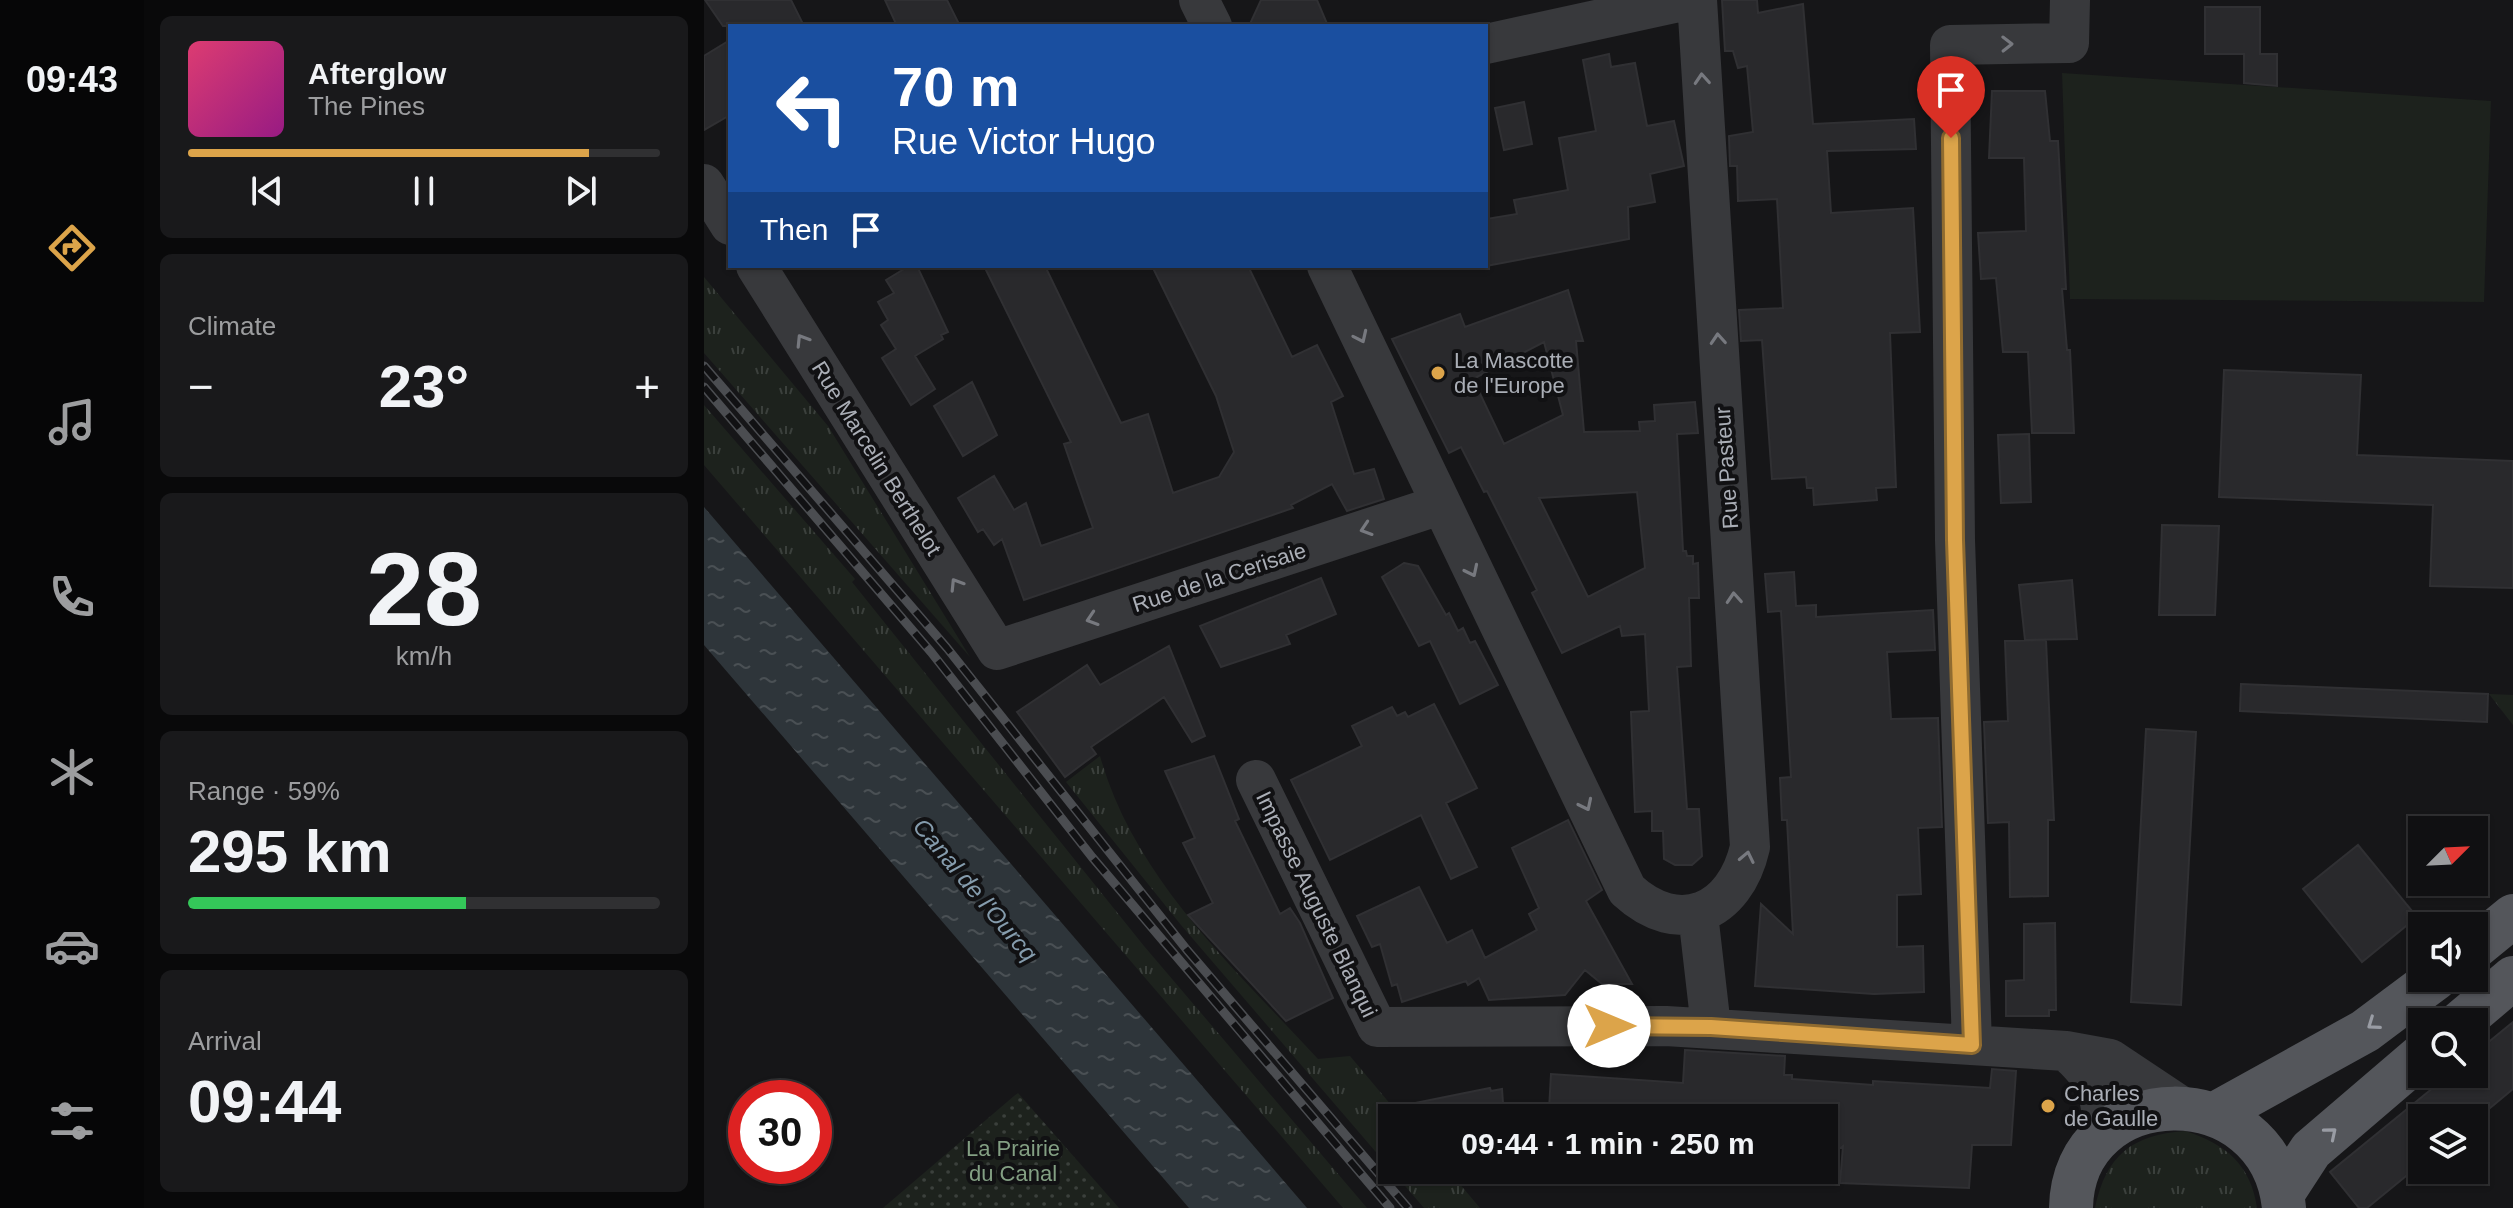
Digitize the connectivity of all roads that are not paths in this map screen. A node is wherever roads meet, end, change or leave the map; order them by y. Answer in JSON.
{"nodes":[{"id":1,"x":1199,"y":0,"type":"edge"},
{"id":2,"x":1688,"y":0,"type":"edge"},
{"id":3,"x":1697,"y":0,"type":"edge"},
{"id":4,"x":2070,"y":0,"type":"edge"},
{"id":5,"x":1211,"y":24,"type":"edge"},
{"id":6,"x":1488,"y":44,"type":"edge"},
{"id":7,"x":704,"y":184,"type":"edge"},
{"id":8,"x":728,"y":222,"type":"edge"},
{"id":9,"x":757,"y":268,"type":"edge"},
{"id":10,"x":1328,"y":268,"type":"edge"},
{"id":11,"x":1440,"y":505,"type":"junction"},
{"id":12,"x":997,"y":650,"type":"joint"},
{"id":13,"x":1256,"y":780,"type":"dead end"},
{"id":14,"x":1698,"y":914,"type":"junction"},
{"id":15,"x":2513,"y":916,"type":"edge"},
{"id":16,"x":2488,"y":937,"type":"edge"},
{"id":17,"x":2513,"y":978,"type":"edge"},
{"id":18,"x":2417,"y":992,"type":"edge"},
{"id":19,"x":2478,"y":1008,"type":"edge"},
{"id":20,"x":1711,"y":1027,"type":"junction"},
{"id":21,"x":1972,"y":1045,"type":"junction"},
{"id":22,"x":2066,"y":1051,"type":"junction"},
{"id":23,"x":2408,"y":1067,"type":"edge"},
{"id":24,"x":2199,"y":1110,"type":"junction"},
{"id":25,"x":2103,"y":1136,"type":"junction"},
{"id":26,"x":2283,"y":1200,"type":"edge"},
{"id":27,"x":2071,"y":1208,"type":"edge"}],
"edges":[{"from":1,"to":5,"type":"street"},
{"from":2,"to":6,"type":"street"},
{"from":14,"to":3,"type":"street","name":"Rue Pasteur","one_way":true},
{"from":21,"to":4,"type":"street","one_way":true},
{"from":7,"to":8,"type":"street"},
{"from":12,"to":9,"type":"street","name":"Rue Marcelin Berthelot","one_way":true},
{"from":10,"to":11,"type":"street","one_way":true},
{"from":11,"to":12,"type":"street","name":"Rue de la Cerisaie","one_way":true},
{"from":11,"to":14,"type":"street","one_way":true},
{"from":13,"to":20,"type":"street","name":"Impasse Auguste Blanqui"},
{"from":14,"to":20,"type":"street"},
{"from":15,"to":16,"type":"main road"},
{"from":17,"to":19,"type":"main road"},
{"from":18,"to":24,"type":"main road","one_way":true},
{"from":20,"to":21,"type":"street"},
{"from":21,"to":22,"type":"street"},
{"from":22,"to":24,"type":"street"},
{"from":22,"to":25,"type":"street"},
{"from":26,"to":23,"type":"main road","one_way":true},
{"from":24,"to":25,"type":"main road"},
{"from":24,"to":26,"type":"main road"},
{"from":25,"to":27,"type":"main road"}]}
